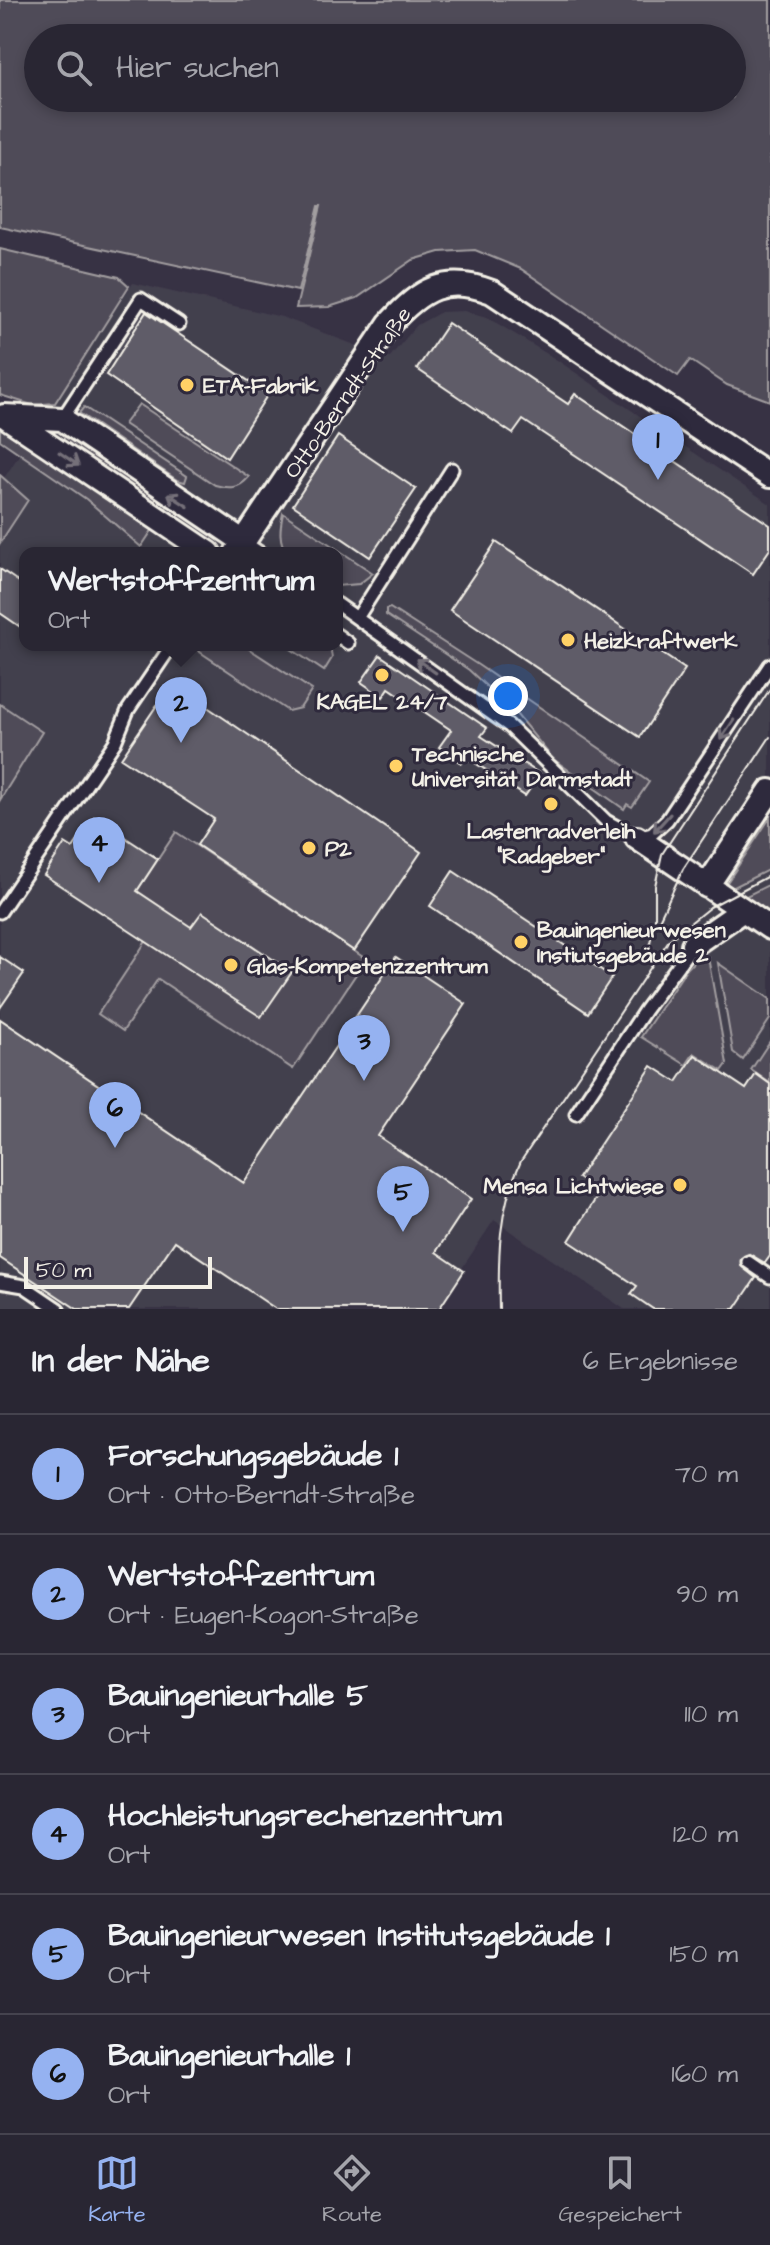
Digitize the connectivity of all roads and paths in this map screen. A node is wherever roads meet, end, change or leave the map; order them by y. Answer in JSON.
{"nodes":[{"id":1,"x":179,"y":324,"type":"dead end"},
{"id":2,"x":2,"y":414,"type":"edge"},
{"id":3,"x":62,"y":419,"type":"junction"},
{"id":4,"x":452,"y":469,"type":"dead end"},
{"id":5,"x":770,"y":476,"type":"edge"},
{"id":6,"x":200,"y":547,"type":"edge"},
{"id":7,"x":244,"y":547,"type":"edge"},
{"id":8,"x":248,"y":547,"type":"edge"},
{"id":9,"x":343,"y":608,"type":"edge"},
{"id":10,"x":357,"y":618,"type":"junction"},
{"id":11,"x":343,"y":639,"type":"edge"},
{"id":12,"x":348,"y":643,"type":"dead end"},
{"id":13,"x":168,"y":651,"type":"edge"},
{"id":14,"x":770,"y":665,"type":"edge"},
{"id":15,"x":770,"y":791,"type":"edge"},
{"id":16,"x":637,"y":838,"type":"junction"},
{"id":17,"x":707,"y":886,"type":"junction"},
{"id":18,"x":743,"y":910,"type":"junction"},
{"id":19,"x":0,"y":912,"type":"edge"},
{"id":20,"x":770,"y":928,"type":"edge"},
{"id":21,"x":693,"y":945,"type":"joint"},
{"id":22,"x":576,"y":1114,"type":"dead end"},
{"id":23,"x":748,"y":1262,"type":"dead end"},
{"id":24,"x":770,"y":1277,"type":"edge"},
{"id":25,"x":0,"y":1282,"type":"edge"},
{"id":26,"x":58,"y":1309,"type":"edge"}],
"edges":[{"from":1,"to":3,"type":"lane"},
{"from":2,"to":3,"type":"street"},
{"from":2,"to":6,"type":"street","one_way":true},
{"from":7,"to":3,"type":"street","one_way":true},
{"from":4,"to":10,"type":"lane"},
{"from":5,"to":8,"type":"street","name":"Otto-Berndt-Straße"},
{"from":9,"to":10,"type":"lane"},
{"from":16,"to":10,"type":"lane","one_way":true},
{"from":11,"to":12,"type":"lane"},
{"from":13,"to":19,"type":"lane"},
{"from":14,"to":16,"type":"lane","one_way":true},
{"from":15,"to":17,"type":"street"},
{"from":16,"to":17,"type":"street"},
{"from":17,"to":18,"type":"street"},
{"from":18,"to":20,"type":"street"},
{"from":18,"to":21,"type":"street"},
{"from":21,"to":22,"type":"lane"},
{"from":23,"to":24,"type":"lane"},
{"from":25,"to":26,"type":"lane"}]}
